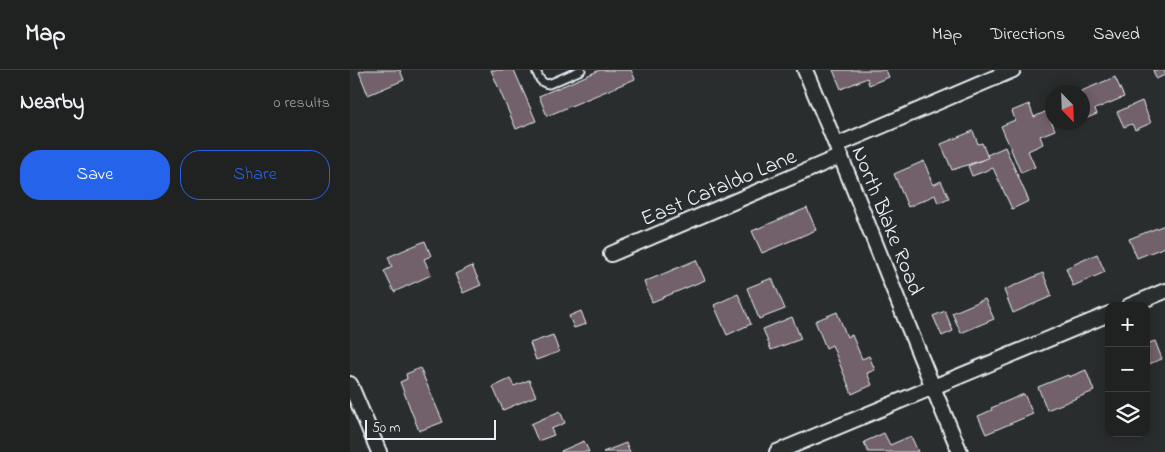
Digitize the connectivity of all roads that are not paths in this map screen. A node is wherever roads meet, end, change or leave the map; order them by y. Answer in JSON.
{"nodes":[{"id":1,"x":536,"y":70,"type":"edge"},
{"id":2,"x":581,"y":70,"type":"edge"},
{"id":3,"x":805,"y":70,"type":"edge"},
{"id":4,"x":1013,"y":70,"type":"edge"},
{"id":5,"x":839,"y":150,"type":"junction"},
{"id":6,"x":611,"y":254,"type":"dead end"},
{"id":7,"x":1165,"y":291,"type":"edge"},
{"id":8,"x":1138,"y":302,"type":"edge"},
{"id":9,"x":1105,"y":316,"type":"edge"},
{"id":10,"x":350,"y":384,"type":"edge"},
{"id":11,"x":932,"y":387,"type":"junction"},
{"id":12,"x":379,"y":452,"type":"edge"},
{"id":13,"x":777,"y":452,"type":"edge"},
{"id":14,"x":960,"y":452,"type":"edge"}],
"edges":[{"from":1,"to":2,"type":"lane"},
{"from":3,"to":5,"type":"street","name":"North Blake Road"},
{"from":4,"to":5,"type":"street","name":"East Cataldo Lane"},
{"from":5,"to":6,"type":"street","name":"East Cataldo Lane"},
{"from":5,"to":11,"type":"street","name":"North Blake Road"},
{"from":7,"to":8,"type":"street"},
{"from":9,"to":11,"type":"street"},
{"from":10,"to":12,"type":"street"},
{"from":11,"to":13,"type":"street"},
{"from":11,"to":14,"type":"street","name":"North Blake Road"}]}
